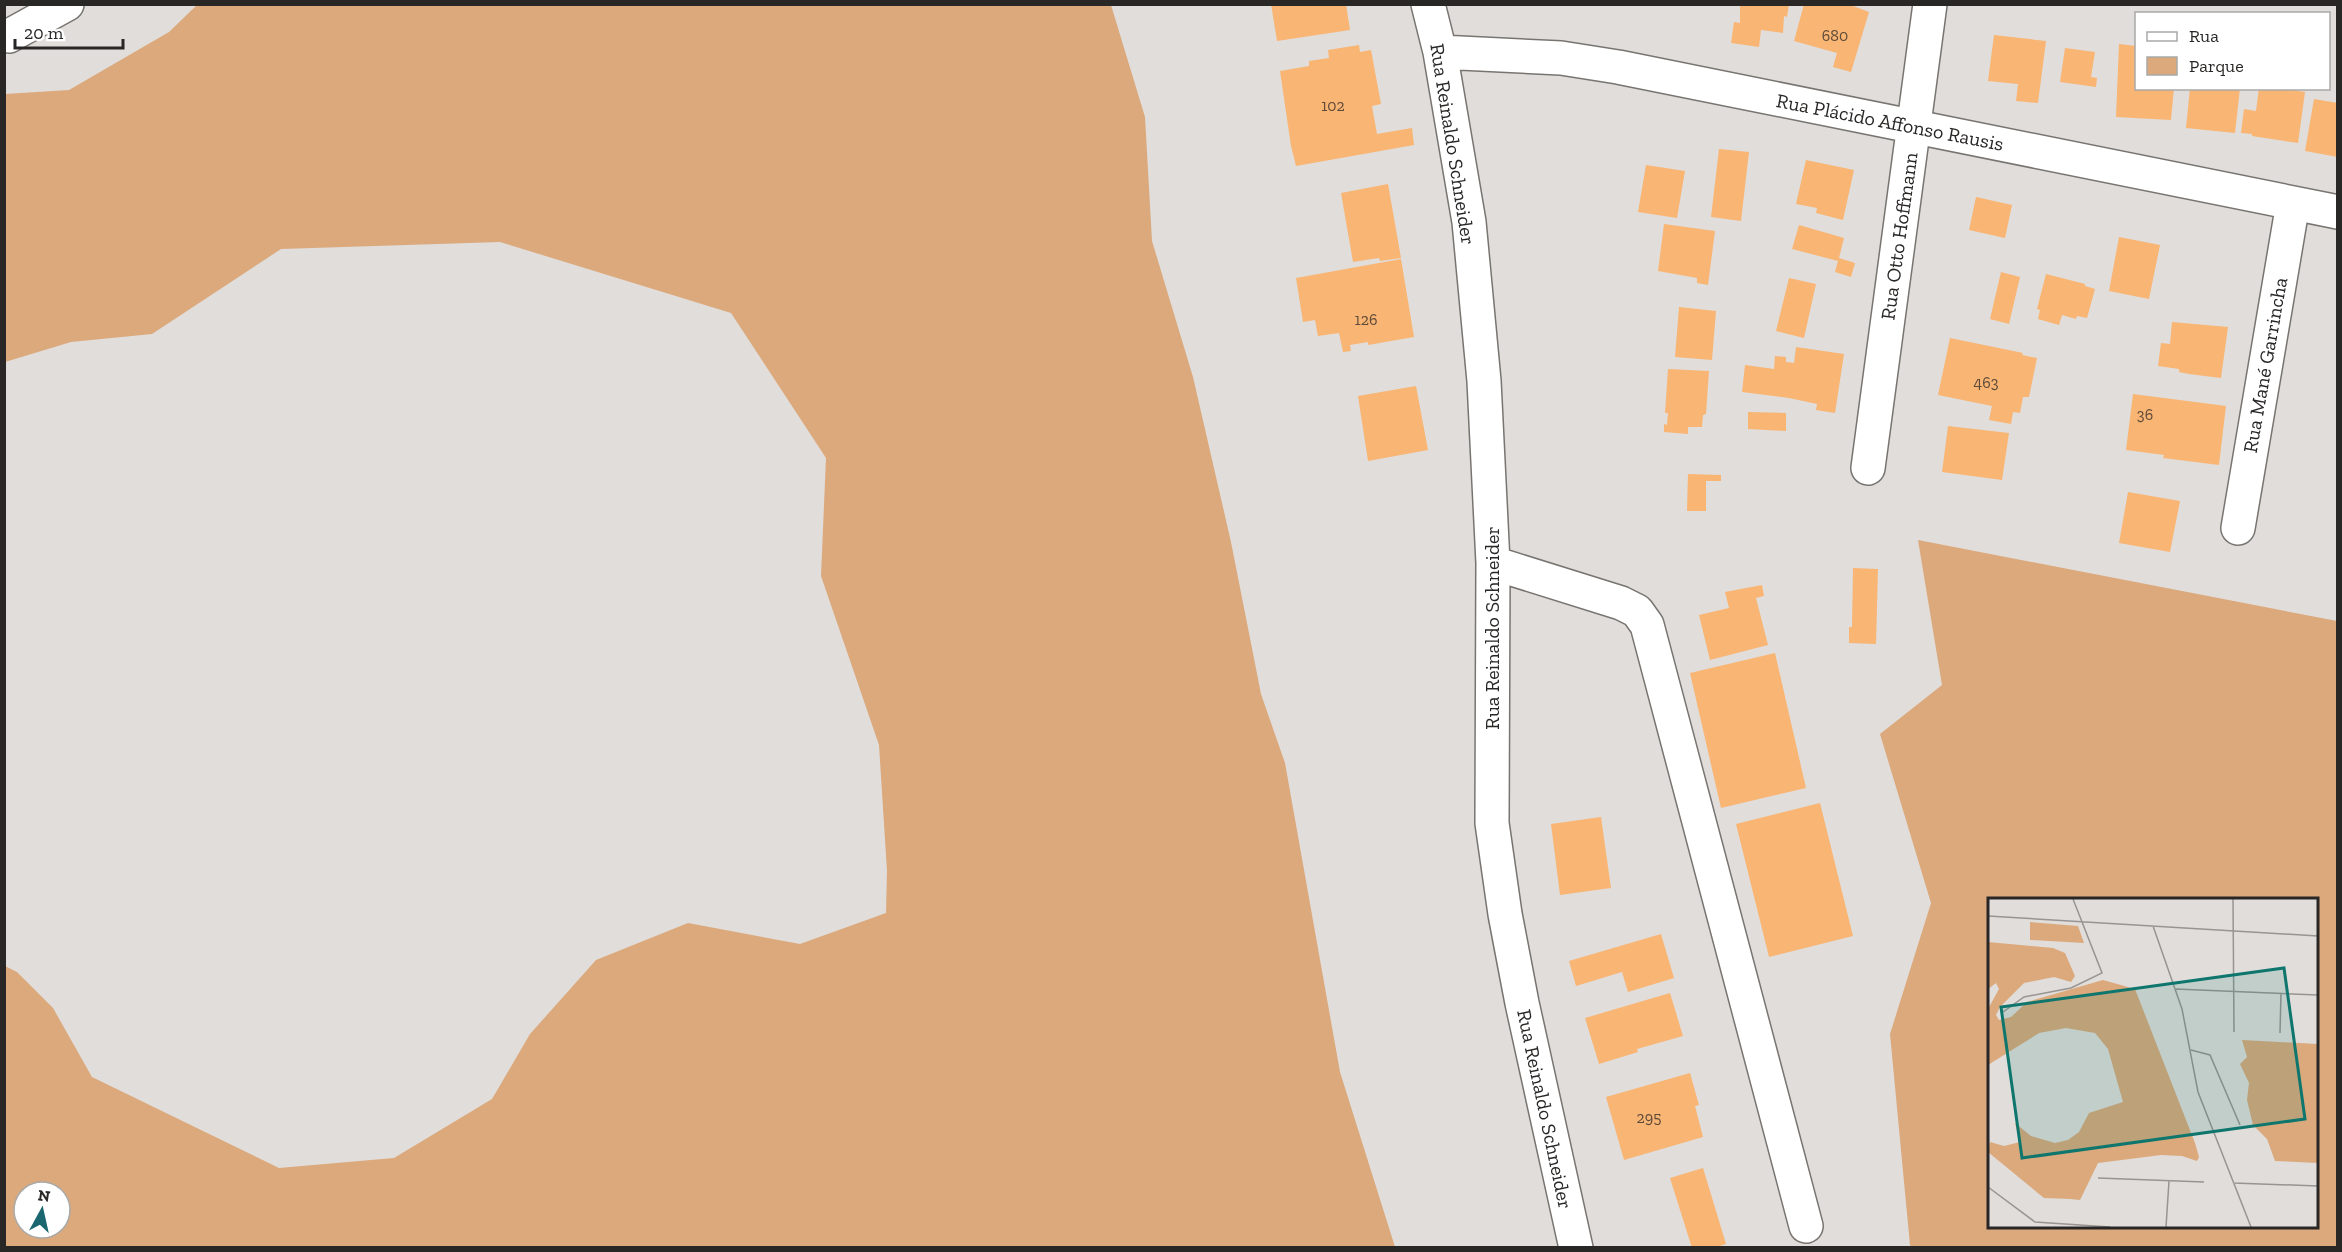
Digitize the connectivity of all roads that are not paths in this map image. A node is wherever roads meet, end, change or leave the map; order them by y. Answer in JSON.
{"nodes":[{"id":1,"x":67,"y":4,"type":"edge"},
{"id":2,"x":1428,"y":4,"type":"edge"},
{"id":3,"x":1930,"y":4,"type":"edge"},
{"id":4,"x":9,"y":36,"type":"dead end"},
{"id":5,"x":1440,"y":52,"type":"junction"},
{"id":6,"x":1914,"y":126,"type":"junction"},
{"id":7,"x":2292,"y":203,"type":"junction"},
{"id":8,"x":2337,"y":212,"type":"edge"},
{"id":9,"x":1868,"y":468,"type":"dead end"},
{"id":10,"x":2238,"y":528,"type":"dead end"},
{"id":11,"x":1493,"y":563,"type":"junction"},
{"id":12,"x":1806,"y":1226,"type":"dead end"},
{"id":13,"x":1576,"y":1248,"type":"edge"}],
"edges":[{"from":1,"to":4,"type":"street"},
{"from":2,"to":5,"type":"street","name":"Rua Reinaldo Schneider"},
{"from":3,"to":6,"type":"street","name":"Rua Otto Hoffmann"},
{"from":5,"to":6,"type":"street","name":"Rua Plácido Affonso Rausis"},
{"from":5,"to":11,"type":"street","name":"Rua Reinaldo Schneider"},
{"from":6,"to":7,"type":"street","name":"Rua Plácido Affonso Rausis"},
{"from":6,"to":9,"type":"street","name":"Rua Otto Hoffmann"},
{"from":7,"to":8,"type":"street","name":"Rua Plácido Affonso Rausis"},
{"from":7,"to":10,"type":"street","name":"Rua Mané Garrincha"},
{"from":11,"to":12,"type":"street"},
{"from":11,"to":13,"type":"street","name":"Rua Reinaldo Schneider"}]}
